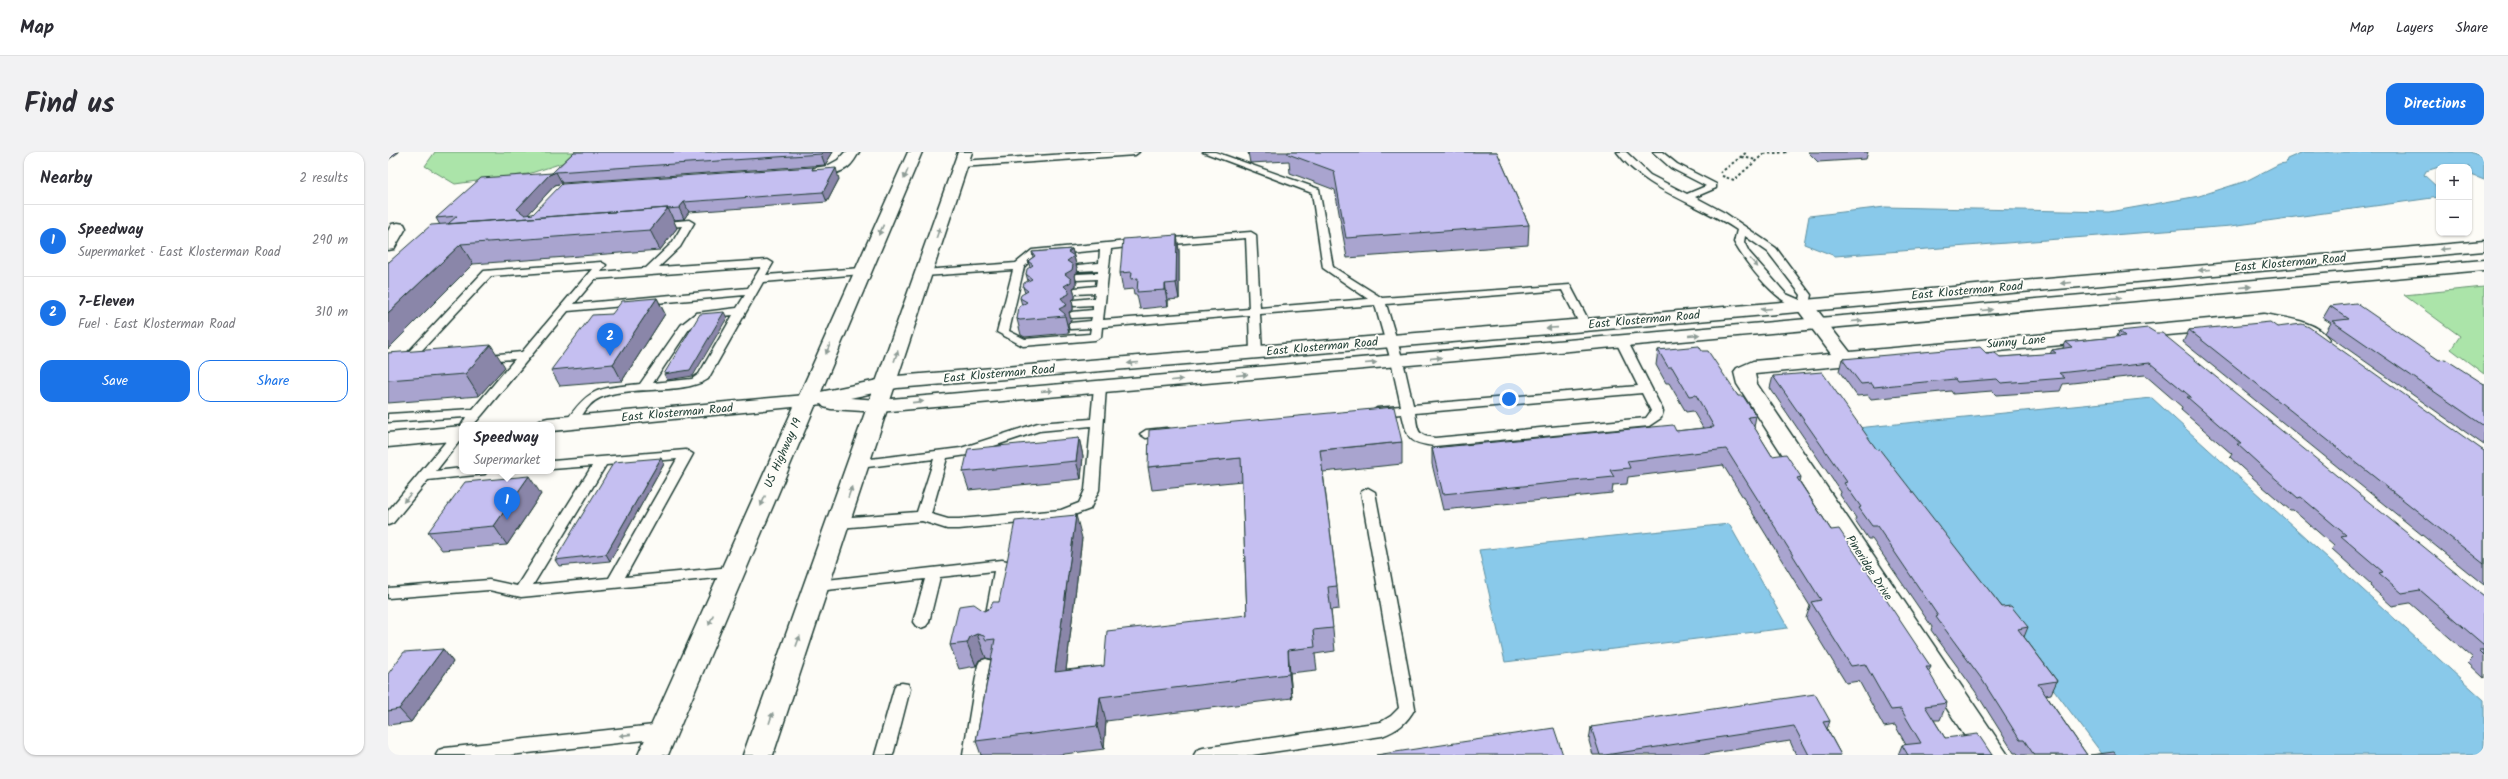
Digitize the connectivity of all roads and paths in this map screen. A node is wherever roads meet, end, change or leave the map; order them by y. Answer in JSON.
{"nodes":[{"id":1,"x":852,"y":152,"type":"edge"},
{"id":2,"x":915,"y":152,"type":"edge"},
{"id":3,"x":1135,"y":152,"type":"edge"},
{"id":4,"x":1207,"y":152,"type":"edge"},
{"id":5,"x":1621,"y":152,"type":"edge"},
{"id":6,"x":1657,"y":152,"type":"edge"},
{"id":7,"x":1747,"y":152,"type":"edge"},
{"id":8,"x":1766,"y":152,"type":"edge"},
{"id":9,"x":1787,"y":152,"type":"edge"},
{"id":10,"x":1764,"y":154,"type":"junction"},
{"id":11,"x":1048,"y":155,"type":"edge"},
{"id":12,"x":1741,"y":157,"type":"junction"},
{"id":13,"x":963,"y":158,"type":"edge"},
{"id":14,"x":1757,"y":160,"type":"junction"},
{"id":15,"x":794,"y":174,"type":"edge"},
{"id":16,"x":1718,"y":174,"type":"dead end"},
{"id":17,"x":1734,"y":180,"type":"dead end"},
{"id":18,"x":1688,"y":197,"type":"junction"},
{"id":19,"x":650,"y":226,"type":"edge"},
{"id":20,"x":398,"y":228,"type":"dead end"},
{"id":21,"x":1742,"y":229,"type":"junction"},
{"id":22,"x":388,"y":244,"type":"edge"},
{"id":23,"x":1106,"y":246,"type":"junction"},
{"id":24,"x":2484,"y":246,"type":"edge"},
{"id":25,"x":2484,"y":265,"type":"edge"},
{"id":26,"x":650,"y":271,"type":"junction"},
{"id":27,"x":862,"y":271,"type":"junction"},
{"id":28,"x":1103,"y":271,"type":"junction"},
{"id":29,"x":1078,"y":272,"type":"dead end"},
{"id":30,"x":924,"y":273,"type":"junction"},
{"id":31,"x":1021,"y":275,"type":"junction"},
{"id":32,"x":592,"y":276,"type":"junction"},
{"id":33,"x":758,"y":279,"type":"junction"},
{"id":34,"x":1100,"y":289,"type":"junction"},
{"id":35,"x":751,"y":291,"type":"junction"},
{"id":36,"x":1076,"y":291,"type":"dead end"},
{"id":37,"x":1023,"y":295,"type":"edge"},
{"id":38,"x":1011,"y":296,"type":"junction"},
{"id":39,"x":1099,"y":301,"type":"junction"},
{"id":40,"x":1380,"y":302,"type":"junction"},
{"id":41,"x":1074,"y":303,"type":"dead end"},
{"id":42,"x":1804,"y":306,"type":"junction"},
{"id":43,"x":564,"y":308,"type":"junction"},
{"id":44,"x":1020,"y":308,"type":"edge"},
{"id":45,"x":1008,"y":309,"type":"junction"},
{"id":46,"x":741,"y":310,"type":"junction"},
{"id":47,"x":1254,"y":312,"type":"junction"},
{"id":48,"x":1097,"y":318,"type":"junction"},
{"id":49,"x":1018,"y":320,"type":"edge"},
{"id":50,"x":1005,"y":321,"type":"junction"},
{"id":51,"x":1071,"y":321,"type":"dead end"},
{"id":52,"x":1585,"y":325,"type":"junction"},
{"id":53,"x":1819,"y":325,"type":"junction"},
{"id":54,"x":1022,"y":330,"type":"edge"},
{"id":55,"x":2154,"y":330,"type":"junction"},
{"id":56,"x":1003,"y":332,"type":"junction"},
{"id":57,"x":1392,"y":341,"type":"junction"},
{"id":58,"x":1622,"y":342,"type":"junction"},
{"id":59,"x":2179,"y":350,"type":"edge"},
{"id":60,"x":2336,"y":351,"type":"edge"},
{"id":61,"x":1256,"y":352,"type":"junction"},
{"id":62,"x":526,"y":355,"type":"junction"},
{"id":63,"x":1844,"y":358,"type":"junction"},
{"id":64,"x":466,"y":359,"type":"edge"},
{"id":65,"x":1397,"y":361,"type":"junction"},
{"id":66,"x":424,"y":362,"type":"edge"},
{"id":67,"x":1745,"y":380,"type":"joint"},
{"id":68,"x":887,"y":384,"type":"junction"},
{"id":69,"x":1100,"y":387,"type":"junction"},
{"id":70,"x":644,"y":388,"type":"junction"},
{"id":71,"x":1646,"y":389,"type":"junction"},
{"id":72,"x":806,"y":401,"type":"junction"},
{"id":73,"x":879,"y":406,"type":"junction"},
{"id":74,"x":1407,"y":410,"type":"junction"},
{"id":75,"x":478,"y":412,"type":"junction"},
{"id":76,"x":1368,"y":413,"type":"edge"},
{"id":77,"x":388,"y":418,"type":"edge"},
{"id":78,"x":469,"y":422,"type":"edge"},
{"id":79,"x":1097,"y":422,"type":"junction"},
{"id":80,"x":571,"y":423,"type":"junction"},
{"id":81,"x":555,"y":424,"type":"edge"},
{"id":82,"x":459,"y":430,"type":"edge"},
{"id":83,"x":1177,"y":431,"type":"edge"},
{"id":84,"x":459,"y":434,"type":"edge"},
{"id":85,"x":1146,"y":434,"type":"dead end"},
{"id":86,"x":388,"y":440,"type":"edge"},
{"id":87,"x":942,"y":454,"type":"junction"},
{"id":88,"x":602,"y":461,"type":"junction"},
{"id":89,"x":859,"y":464,"type":"junction"},
{"id":90,"x":555,"y":465,"type":"edge"},
{"id":91,"x":459,"y":473,"type":"edge"},
{"id":92,"x":425,"y":476,"type":"junction"},
{"id":93,"x":1368,"y":492,"type":"dead end"},
{"id":94,"x":923,"y":516,"type":"junction"},
{"id":95,"x":388,"y":520,"type":"edge"},
{"id":96,"x":839,"y":522,"type":"junction"},
{"id":97,"x":732,"y":572,"type":"junction"},
{"id":98,"x":934,"y":573,"type":"junction"},
{"id":99,"x":614,"y":584,"type":"junction"},
{"id":100,"x":818,"y":586,"type":"junction"},
{"id":101,"x":521,"y":592,"type":"junction"},
{"id":102,"x":388,"y":594,"type":"edge"},
{"id":103,"x":921,"y":622,"type":"dead end"},
{"id":104,"x":992,"y":627,"type":"edge"},
{"id":105,"x":986,"y":665,"type":"dead end"},
{"id":106,"x":902,"y":689,"type":"dead end"},
{"id":107,"x":663,"y":731,"type":"junction"},
{"id":108,"x":445,"y":755,"type":"edge"},
{"id":109,"x":653,"y":755,"type":"edge"},
{"id":110,"x":758,"y":755,"type":"edge"},
{"id":111,"x":884,"y":755,"type":"edge"},
{"id":112,"x":972,"y":755,"type":"edge"},
{"id":113,"x":1203,"y":755,"type":"edge"},
{"id":114,"x":1993,"y":755,"type":"edge"}],
"edges":[{"from":1,"to":15,"type":"main road"},
{"from":2,"to":27,"type":"main road","name":"US Highway 19","one_way":true},
{"from":3,"to":11,"type":"lane"},
{"from":4,"to":40,"type":"lane"},
{"from":5,"to":18,"type":"lane"},
{"from":6,"to":18,"type":"lane"},
{"from":7,"to":12,"type":"path"},
{"from":8,"to":10,"type":"path"},
{"from":9,"to":10,"type":"path"},
{"from":10,"to":14,"type":"path"},
{"from":11,"to":13,"type":"lane"},
{"from":12,"to":14,"type":"path"},
{"from":12,"to":16,"type":"path"},
{"from":30,"to":13,"type":"main road","one_way":true},
{"from":14,"to":17,"type":"path"},
{"from":18,"to":21,"type":"lane"},
{"from":19,"to":26,"type":"lane"},
{"from":20,"to":22,"type":"main road"},
{"from":21,"to":42,"type":"lane"},
{"from":21,"to":42,"type":"lane","one_way":true},
{"from":23,"to":28,"type":"lane"},
{"from":23,"to":31,"type":"lane"},
{"from":23,"to":47,"type":"lane"},
{"from":24,"to":42,"type":"main road","name":"East Klosterman Road","one_way":true},
{"from":53,"to":25,"type":"main road","name":"East Klosterman Road","one_way":true},
{"from":26,"to":32,"type":"lane"},
{"from":26,"to":33,"type":"lane"},
{"from":27,"to":33,"type":"lane"},
{"from":27,"to":72,"type":"main road","name":"US Highway 19","one_way":true},
{"from":28,"to":29,"type":"lane"},
{"from":28,"to":34,"type":"lane"},
{"from":30,"to":31,"type":"lane"},
{"from":68,"to":30,"type":"main road","one_way":true},
{"from":31,"to":38,"type":"lane"},
{"from":32,"to":43,"type":"lane"},
{"from":32,"to":66,"type":"lane"},
{"from":33,"to":35,"type":"lane"},
{"from":34,"to":36,"type":"lane"},
{"from":34,"to":39,"type":"lane"},
{"from":35,"to":43,"type":"lane"},
{"from":35,"to":46,"type":"lane"},
{"from":37,"to":38,"type":"lane"},
{"from":38,"to":45,"type":"lane"},
{"from":39,"to":41,"type":"lane"},
{"from":39,"to":48,"type":"lane"},
{"from":40,"to":47,"type":"lane"},
{"from":40,"to":52,"type":"lane"},
{"from":40,"to":57,"type":"lane"},
{"from":42,"to":52,"type":"main road","name":"East Klosterman Road","one_way":true},
{"from":42,"to":53,"type":"main road"},
{"from":43,"to":62,"type":"lane"},
{"from":44,"to":45,"type":"lane"},
{"from":45,"to":50,"type":"lane"},
{"from":46,"to":70,"type":"lane"},
{"from":46,"to":70,"type":"lane"},
{"from":47,"to":48,"type":"lane"},
{"from":47,"to":61,"type":"lane"},
{"from":48,"to":51,"type":"lane"},
{"from":48,"to":56,"type":"lane"},
{"from":49,"to":50,"type":"lane"},
{"from":50,"to":56,"type":"lane"},
{"from":52,"to":57,"type":"main road","name":"East Klosterman Road","one_way":true},
{"from":58,"to":53,"type":"main road","name":"East Klosterman Road","one_way":true},
{"from":53,"to":63,"type":"main road"},
{"from":54,"to":56,"type":"lane"},
{"from":55,"to":59,"type":"main road"},
{"from":55,"to":60,"type":"main road","name":"Sunny Lane"},
{"from":55,"to":63,"type":"main road","name":"Sunny Lane"},
{"from":57,"to":61,"type":"main road","name":"East Klosterman Road"},
{"from":57,"to":65,"type":"lane"},
{"from":65,"to":58,"type":"main road","name":"East Klosterman Road","one_way":true},
{"from":58,"to":71,"type":"lane"},
{"from":61,"to":68,"type":"main road","name":"East Klosterman Road","one_way":true},
{"from":62,"to":64,"type":"lane"},
{"from":62,"to":75,"type":"lane"},
{"from":63,"to":67,"type":"main road","name":"Sunny Lane"},
{"from":69,"to":65,"type":"main road","name":"East Klosterman Road","one_way":true},
{"from":65,"to":74,"type":"lane"},
{"from":67,"to":114,"type":"main road","name":"Pineridge Drive"},
{"from":68,"to":72,"type":"main road","name":"East Klosterman Road"},
{"from":68,"to":73,"type":"main road"},
{"from":73,"to":69,"type":"main road","name":"East Klosterman Road","one_way":true},
{"from":69,"to":79,"type":"lane"},
{"from":70,"to":80,"type":"lane"},
{"from":71,"to":74,"type":"lane"},
{"from":71,"to":74,"type":"lane"},
{"from":72,"to":73,"type":"main road","name":"East Klosterman Road"},
{"from":72,"to":80,"type":"main road","name":"East Klosterman Road"},
{"from":72,"to":97,"type":"main road","name":"US Highway 19","one_way":true},
{"from":73,"to":89,"type":"main road"},
{"from":74,"to":76,"type":"lane"},
{"from":75,"to":77,"type":"lane"},
{"from":75,"to":78,"type":"lane"},
{"from":79,"to":87,"type":"lane"},
{"from":79,"to":94,"type":"lane"},
{"from":80,"to":81,"type":"main road","name":"East Klosterman Road"},
{"from":82,"to":86,"type":"main road"},
{"from":83,"to":85,"type":"lane"},
{"from":84,"to":92,"type":"lane"},
{"from":87,"to":89,"type":"lane"},
{"from":87,"to":94,"type":"lane"},
{"from":88,"to":90,"type":"lane"},
{"from":88,"to":99,"type":"lane"},
{"from":88,"to":101,"type":"lane"},
{"from":96,"to":89,"type":"main road","one_way":true},
{"from":91,"to":92,"type":"lane"},
{"from":92,"to":95,"type":"lane","one_way":true},
{"from":93,"to":113,"type":"lane"},
{"from":94,"to":96,"type":"lane"},
{"from":96,"to":100,"type":"main road"},
{"from":97,"to":99,"type":"lane"},
{"from":97,"to":107,"type":"main road","name":"US Highway 19","one_way":true},
{"from":98,"to":100,"type":"lane"},
{"from":98,"to":103,"type":"lane"},
{"from":98,"to":104,"type":"lane"},
{"from":99,"to":101,"type":"lane"},
{"from":110,"to":100,"type":"main road","one_way":true},
{"from":101,"to":102,"type":"lane"},
{"from":105,"to":112,"type":"lane"},
{"from":106,"to":111,"type":"lane"},
{"from":107,"to":108,"type":"lane","one_way":true},
{"from":107,"to":109,"type":"main road","name":"US Highway 19"}]}
